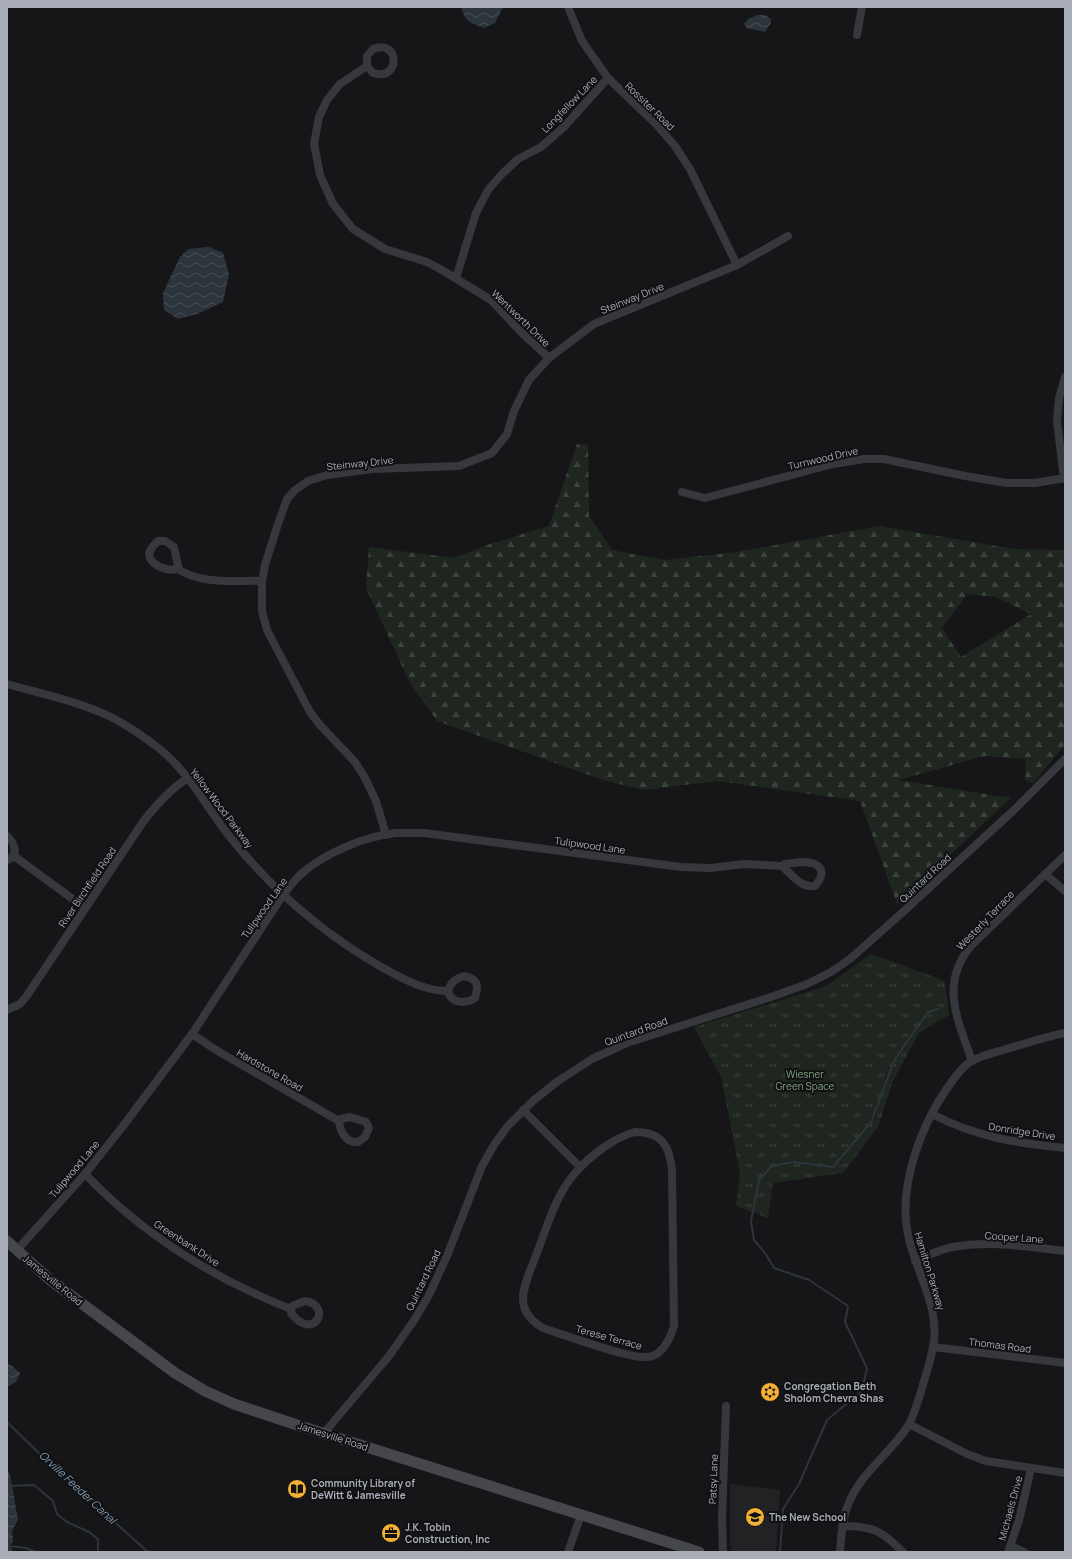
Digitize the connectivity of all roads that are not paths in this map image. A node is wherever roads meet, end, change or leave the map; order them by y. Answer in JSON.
{"nodes":[{"id":1,"x":568,"y":7,"type":"edge"},
{"id":2,"x":862,"y":7,"type":"edge"},
{"id":3,"x":857,"y":35,"type":"dead end"},
{"id":4,"x":367,"y":66,"type":"dead end"},
{"id":5,"x":608,"y":78,"type":"junction"},
{"id":6,"x":788,"y":236,"type":"dead end"},
{"id":7,"x":737,"y":265,"type":"junction"},
{"id":8,"x":456,"y":278,"type":"junction"},
{"id":9,"x":549,"y":358,"type":"junction"},
{"id":10,"x":1065,"y":377,"type":"edge"},
{"id":11,"x":1064,"y":479,"type":"edge"},
{"id":12,"x":682,"y":492,"type":"dead end"},
{"id":13,"x":178,"y":569,"type":"dead end"},
{"id":14,"x":262,"y":581,"type":"junction"},
{"id":15,"x":7,"y":684,"type":"edge"},
{"id":16,"x":1065,"y":759,"type":"edge"},
{"id":17,"x":188,"y":778,"type":"junction"},
{"id":18,"x":386,"y":835,"type":"junction"},
{"id":19,"x":7,"y":836,"type":"edge"},
{"id":20,"x":1065,"y":855,"type":"edge"},
{"id":21,"x":11,"y":858,"type":"edge"},
{"id":22,"x":783,"y":866,"type":"junction"},
{"id":23,"x":1045,"y":874,"type":"junction"},
{"id":24,"x":1065,"y":891,"type":"edge"},
{"id":25,"x":283,"y":895,"type":"junction"},
{"id":26,"x":85,"y":908,"type":"junction"},
{"id":27,"x":448,"y":991,"type":"dead end"},
{"id":28,"x":7,"y":1010,"type":"edge"},
{"id":29,"x":1065,"y":1033,"type":"edge"},
{"id":30,"x":192,"y":1034,"type":"junction"},
{"id":31,"x":972,"y":1061,"type":"junction"},
{"id":32,"x":523,"y":1110,"type":"junction"},
{"id":33,"x":932,"y":1114,"type":"junction"},
{"id":34,"x":339,"y":1121,"type":"dead end"},
{"id":35,"x":1065,"y":1148,"type":"edge"},
{"id":36,"x":580,"y":1167,"type":"junction"},
{"id":37,"x":84,"y":1174,"type":"junction"},
{"id":38,"x":7,"y":1241,"type":"edge"},
{"id":39,"x":16,"y":1250,"type":"junction"},
{"id":40,"x":1065,"y":1251,"type":"edge"},
{"id":41,"x":916,"y":1261,"type":"junction"},
{"id":42,"x":291,"y":1309,"type":"dead end"},
{"id":43,"x":933,"y":1347,"type":"junction"},
{"id":44,"x":1065,"y":1363,"type":"edge"},
{"id":45,"x":726,"y":1406,"type":"dead end"},
{"id":46,"x":909,"y":1424,"type":"junction"},
{"id":47,"x":324,"y":1433,"type":"junction"},
{"id":48,"x":1031,"y":1469,"type":"junction"},
{"id":49,"x":1065,"y":1473,"type":"edge"},
{"id":50,"x":581,"y":1515,"type":"junction"},
{"id":51,"x":843,"y":1526,"type":"junction"},
{"id":52,"x":1010,"y":1549,"type":"edge"},
{"id":53,"x":685,"y":1550,"type":"edge"},
{"id":54,"x":568,"y":1552,"type":"edge"},
{"id":55,"x":699,"y":1552,"type":"edge"},
{"id":56,"x":723,"y":1552,"type":"edge"},
{"id":57,"x":840,"y":1552,"type":"edge"},
{"id":58,"x":903,"y":1552,"type":"edge"},
{"id":59,"x":1024,"y":1552,"type":"edge"}],
"edges":[{"from":1,"to":5,"type":"street","name":"Rossiter Road"},
{"from":2,"to":3,"type":"street"},
{"from":4,"to":8,"type":"street","name":"Wentworth Drive"},
{"from":5,"to":7,"type":"street","name":"Rossiter Road"},
{"from":5,"to":8,"type":"street","name":"Longfellow Lane"},
{"from":6,"to":7,"type":"street","name":"Steinway Drive"},
{"from":7,"to":9,"type":"street","name":"Steinway Drive"},
{"from":8,"to":9,"type":"street","name":"Wentworth Drive"},
{"from":9,"to":14,"type":"street","name":"Steinway Drive"},
{"from":10,"to":11,"type":"street"},
{"from":11,"to":12,"type":"street","name":"Turnwood Drive"},
{"from":13,"to":14,"type":"street"},
{"from":14,"to":18,"type":"street","name":"Steinway Drive"},
{"from":15,"to":17,"type":"street","name":"Yellow Wood Parkway"},
{"from":16,"to":32,"type":"street","name":"Quintard Road"},
{"from":17,"to":25,"type":"street","name":"Yellow Wood Parkway"},
{"from":17,"to":26,"type":"street","name":"River Birchfield Road"},
{"from":18,"to":22,"type":"street","name":"Tulipwood Lane"},
{"from":18,"to":25,"type":"street","name":"Tulipwood Lane"},
{"from":19,"to":21,"type":"street"},
{"from":20,"to":23,"type":"street","name":"Westerly Terrace"},
{"from":21,"to":26,"type":"street"},
{"from":22,"to":22,"type":"street","name":"Tulipwood Lane"},
{"from":23,"to":24,"type":"street"},
{"from":23,"to":31,"type":"street","name":"Westerly Terrace"},
{"from":25,"to":27,"type":"street","name":"Yellow Wood Parkway"},
{"from":25,"to":30,"type":"street","name":"Tulipwood Lane"},
{"from":26,"to":28,"type":"street","name":"River Birchfield Road"},
{"from":29,"to":31,"type":"street","name":"Hamilton Parkway"},
{"from":30,"to":34,"type":"street","name":"Hardstone Road"},
{"from":30,"to":37,"type":"street","name":"Tulipwood Lane"},
{"from":31,"to":33,"type":"street","name":"Hamilton Parkway"},
{"from":32,"to":36,"type":"street"},
{"from":32,"to":47,"type":"street","name":"Quintard Road"},
{"from":33,"to":35,"type":"street","name":"Donridge Drive"},
{"from":33,"to":41,"type":"street","name":"Hamilton Parkway"},
{"from":36,"to":36,"type":"street","name":"Terese Terrace"},
{"from":37,"to":39,"type":"street","name":"Tulipwood Lane"},
{"from":37,"to":42,"type":"street","name":"Greenbank Drive"},
{"from":38,"to":39,"type":"street","name":"Jamesville Road"},
{"from":39,"to":47,"type":"street","name":"Jamesville Road"},
{"from":40,"to":41,"type":"street","name":"Cooper Lane"},
{"from":41,"to":43,"type":"street","name":"Hamilton Parkway"},
{"from":43,"to":44,"type":"street","name":"Thomas Road"},
{"from":43,"to":46,"type":"street","name":"Hamilton Parkway"},
{"from":45,"to":56,"type":"street","name":"Patsy Lane"},
{"from":46,"to":48,"type":"street"},
{"from":46,"to":51,"type":"street","name":"Hamilton Parkway"},
{"from":47,"to":50,"type":"street","name":"Jamesville Road"},
{"from":48,"to":49,"type":"street"},
{"from":48,"to":52,"type":"street","name":"Michaels Drive"},
{"from":50,"to":53,"type":"street","name":"Jamesville Road"},
{"from":50,"to":54,"type":"street"},
{"from":51,"to":57,"type":"street","name":"Hamilton Parkway"},
{"from":51,"to":58,"type":"street"},
{"from":52,"to":59,"type":"street"},
{"from":53,"to":55,"type":"street","name":"Jamesville Road"}]}
